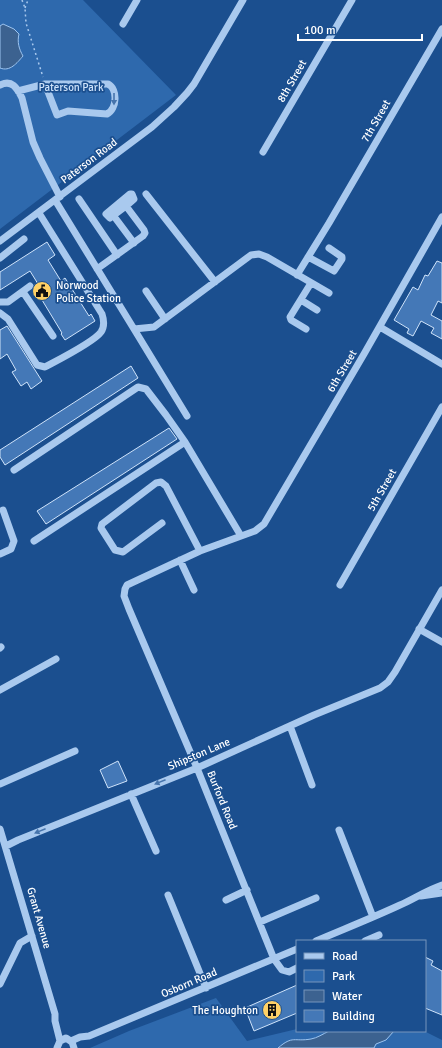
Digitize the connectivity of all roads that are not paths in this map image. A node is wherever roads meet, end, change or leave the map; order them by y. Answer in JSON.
{"nodes":[{"id":1,"x":137,"y":0,"type":"edge"},
{"id":2,"x":243,"y":0,"type":"edge"},
{"id":3,"x":352,"y":0,"type":"edge"},
{"id":4,"x":123,"y":24,"type":"dead end"},
{"id":5,"x":442,"y":29,"type":"edge"},
{"id":6,"x":0,"y":84,"type":"edge"},
{"id":7,"x":45,"y":84,"type":"junction"},
{"id":8,"x":18,"y":91,"type":"junction"},
{"id":9,"x":263,"y":152,"type":"dead end"},
{"id":10,"x":146,"y":194,"type":"dead end"},
{"id":11,"x":58,"y":199,"type":"junction"},
{"id":12,"x":79,"y":199,"type":"dead end"},
{"id":13,"x":126,"y":206,"type":"dead end"},
{"id":14,"x":39,"y":213,"type":"junction"},
{"id":15,"x":442,"y":217,"type":"edge"},
{"id":16,"x":116,"y":219,"type":"dead end"},
{"id":17,"x":24,"y":239,"type":"dead end"},
{"id":18,"x":0,"y":241,"type":"edge"},
{"id":19,"x":134,"y":242,"type":"junction"},
{"id":20,"x":329,"y":248,"type":"dead end"},
{"id":21,"x":117,"y":255,"type":"junction"},
{"id":22,"x":308,"y":257,"type":"junction"},
{"id":23,"x":0,"y":258,"type":"edge"},
{"id":24,"x":97,"y":269,"type":"junction"},
{"id":25,"x":297,"y":275,"type":"junction"},
{"id":26,"x":215,"y":282,"type":"junction"},
{"id":27,"x":311,"y":283,"type":"junction"},
{"id":28,"x":30,"y":286,"type":"dead end"},
{"id":29,"x":146,"y":291,"type":"dead end"},
{"id":30,"x":23,"y":292,"type":"junction"},
{"id":31,"x":329,"y":293,"type":"dead end"},
{"id":32,"x":301,"y":300,"type":"junction"},
{"id":33,"x":0,"y":302,"type":"edge"},
{"id":34,"x":317,"y":310,"type":"dead end"},
{"id":35,"x":0,"y":313,"type":"edge"},
{"id":36,"x":165,"y":319,"type":"junction"},
{"id":37,"x":380,"y":327,"type":"junction"},
{"id":38,"x":134,"y":329,"type":"junction"},
{"id":39,"x":306,"y":329,"type":"dead end"},
{"id":40,"x":53,"y":336,"type":"dead end"},
{"id":41,"x":442,"y":364,"type":"edge"},
{"id":42,"x":442,"y":407,"type":"edge"},
{"id":43,"x":187,"y":416,"type":"dead end"},
{"id":44,"x":185,"y":442,"type":"junction"},
{"id":45,"x":14,"y":470,"type":"dead end"},
{"id":46,"x":3,"y":510,"type":"dead end"},
{"id":47,"x":162,"y":523,"type":"dead end"},
{"id":48,"x":241,"y":536,"type":"junction"},
{"id":49,"x":34,"y":541,"type":"dead end"},
{"id":50,"x":200,"y":551,"type":"junction"},
{"id":51,"x":0,"y":554,"type":"edge"},
{"id":52,"x":180,"y":560,"type":"junction"},
{"id":53,"x":340,"y":585,"type":"dead end"},
{"id":54,"x":194,"y":590,"type":"dead end"},
{"id":55,"x":442,"y":590,"type":"edge"},
{"id":56,"x":419,"y":629,"type":"junction"},
{"id":57,"x":442,"y":642,"type":"edge"},
{"id":58,"x":56,"y":659,"type":"dead end"},
{"id":59,"x":0,"y":690,"type":"edge"},
{"id":60,"x":290,"y":726,"type":"junction"},
{"id":61,"x":75,"y":751,"type":"dead end"},
{"id":62,"x":197,"y":768,"type":"junction"},
{"id":63,"x":0,"y":784,"type":"edge"},
{"id":64,"x":312,"y":785,"type":"dead end"},
{"id":65,"x":131,"y":794,"type":"junction"},
{"id":66,"x":0,"y":829,"type":"edge"},
{"id":67,"x":339,"y":830,"type":"dead end"},
{"id":68,"x":6,"y":846,"type":"junction"},
{"id":69,"x":156,"y":851,"type":"dead end"},
{"id":70,"x":442,"y":885,"type":"edge"},
{"id":71,"x":247,"y":890,"type":"junction"},
{"id":72,"x":442,"y":893,"type":"edge"},
{"id":73,"x":168,"y":895,"type":"dead end"},
{"id":74,"x":421,"y":896,"type":"junction"},
{"id":75,"x":316,"y":898,"type":"dead end"},
{"id":76,"x":226,"y":900,"type":"dead end"},
{"id":77,"x":374,"y":917,"type":"junction"},
{"id":78,"x":260,"y":922,"type":"junction"},
{"id":79,"x":379,"y":935,"type":"dead end"},
{"id":80,"x":32,"y":936,"type":"junction"},
{"id":81,"x":318,"y":940,"type":"edge"},
{"id":82,"x":367,"y":940,"type":"edge"},
{"id":83,"x":296,"y":949,"type":"edge"},
{"id":84,"x":274,"y":959,"type":"junction"},
{"id":85,"x":296,"y":968,"type":"edge"},
{"id":86,"x":0,"y":984,"type":"edge"},
{"id":87,"x":206,"y":988,"type":"junction"},
{"id":88,"x":64,"y":1045,"type":"edge"}],
"edges":[{"from":1,"to":4,"type":"street"},
{"from":2,"to":11,"type":"street","name":"Paterson Road"},
{"from":3,"to":9,"type":"street","name":"8th Street"},
{"from":5,"to":22,"type":"street","name":"7th Street"},
{"from":6,"to":8,"type":"street"},
{"from":7,"to":7,"type":"street","one_way":true},
{"from":7,"to":8,"type":"street"},
{"from":8,"to":11,"type":"street"},
{"from":10,"to":26,"type":"street"},
{"from":11,"to":14,"type":"street","name":"Paterson Road"},
{"from":11,"to":24,"type":"street"},
{"from":12,"to":21,"type":"street"},
{"from":13,"to":19,"type":"street"},
{"from":14,"to":18,"type":"street","name":"Paterson Road"},
{"from":14,"to":35,"type":"street"},
{"from":15,"to":37,"type":"street","name":"6th Street"},
{"from":16,"to":19,"type":"street"},
{"from":17,"to":23,"type":"street"},
{"from":19,"to":21,"type":"street"},
{"from":20,"to":22,"type":"street"},
{"from":21,"to":24,"type":"street"},
{"from":22,"to":25,"type":"street","name":"7th Street"},
{"from":24,"to":38,"type":"street"},
{"from":25,"to":26,"type":"street"},
{"from":25,"to":27,"type":"street"},
{"from":26,"to":36,"type":"street"},
{"from":27,"to":31,"type":"street"},
{"from":27,"to":32,"type":"street"},
{"from":28,"to":30,"type":"street"},
{"from":29,"to":36,"type":"street"},
{"from":30,"to":33,"type":"street"},
{"from":30,"to":40,"type":"street"},
{"from":32,"to":34,"type":"street"},
{"from":32,"to":39,"type":"street"},
{"from":36,"to":38,"type":"street"},
{"from":37,"to":41,"type":"street"},
{"from":37,"to":48,"type":"street","name":"6th Street"},
{"from":38,"to":43,"type":"street"},
{"from":42,"to":53,"type":"street","name":"5th Street"},
{"from":44,"to":45,"type":"street"},
{"from":44,"to":48,"type":"street"},
{"from":44,"to":49,"type":"street"},
{"from":46,"to":51,"type":"street"},
{"from":47,"to":50,"type":"street"},
{"from":48,"to":50,"type":"street"},
{"from":50,"to":52,"type":"street"},
{"from":52,"to":54,"type":"street"},
{"from":52,"to":62,"type":"street","name":"Burford Road"},
{"from":55,"to":56,"type":"street","name":"Shipston Lane"},
{"from":56,"to":57,"type":"street"},
{"from":56,"to":60,"type":"street","name":"Shipston Lane"},
{"from":58,"to":59,"type":"street"},
{"from":60,"to":62,"type":"street","name":"Shipston Lane"},
{"from":60,"to":64,"type":"street"},
{"from":61,"to":63,"type":"street"},
{"from":62,"to":65,"type":"street","name":"Shipston Lane","one_way":true},
{"from":62,"to":71,"type":"street","name":"Burford Road"},
{"from":65,"to":68,"type":"street","name":"Shipston Lane","one_way":true},
{"from":65,"to":69,"type":"street"},
{"from":66,"to":68,"type":"street","name":"Grant Avenue"},
{"from":67,"to":77,"type":"street"},
{"from":68,"to":80,"type":"street","name":"Grant Avenue"},
{"from":70,"to":74,"type":"street"},
{"from":71,"to":76,"type":"street"},
{"from":71,"to":78,"type":"street","name":"Burford Road"},
{"from":72,"to":74,"type":"street"},
{"from":73,"to":87,"type":"street"},
{"from":74,"to":77,"type":"street"},
{"from":75,"to":78,"type":"street"},
{"from":77,"to":81,"type":"street"},
{"from":78,"to":84,"type":"street","name":"Burford Road"},
{"from":79,"to":82,"type":"street"},
{"from":80,"to":86,"type":"street"},
{"from":80,"to":88,"type":"street","name":"Grant Avenue"},
{"from":83,"to":84,"type":"street","name":"Osborn Road"},
{"from":84,"to":85,"type":"street"},
{"from":84,"to":87,"type":"street","name":"Osborn Road"},
{"from":87,"to":88,"type":"street","name":"Osborn Road"}]}
